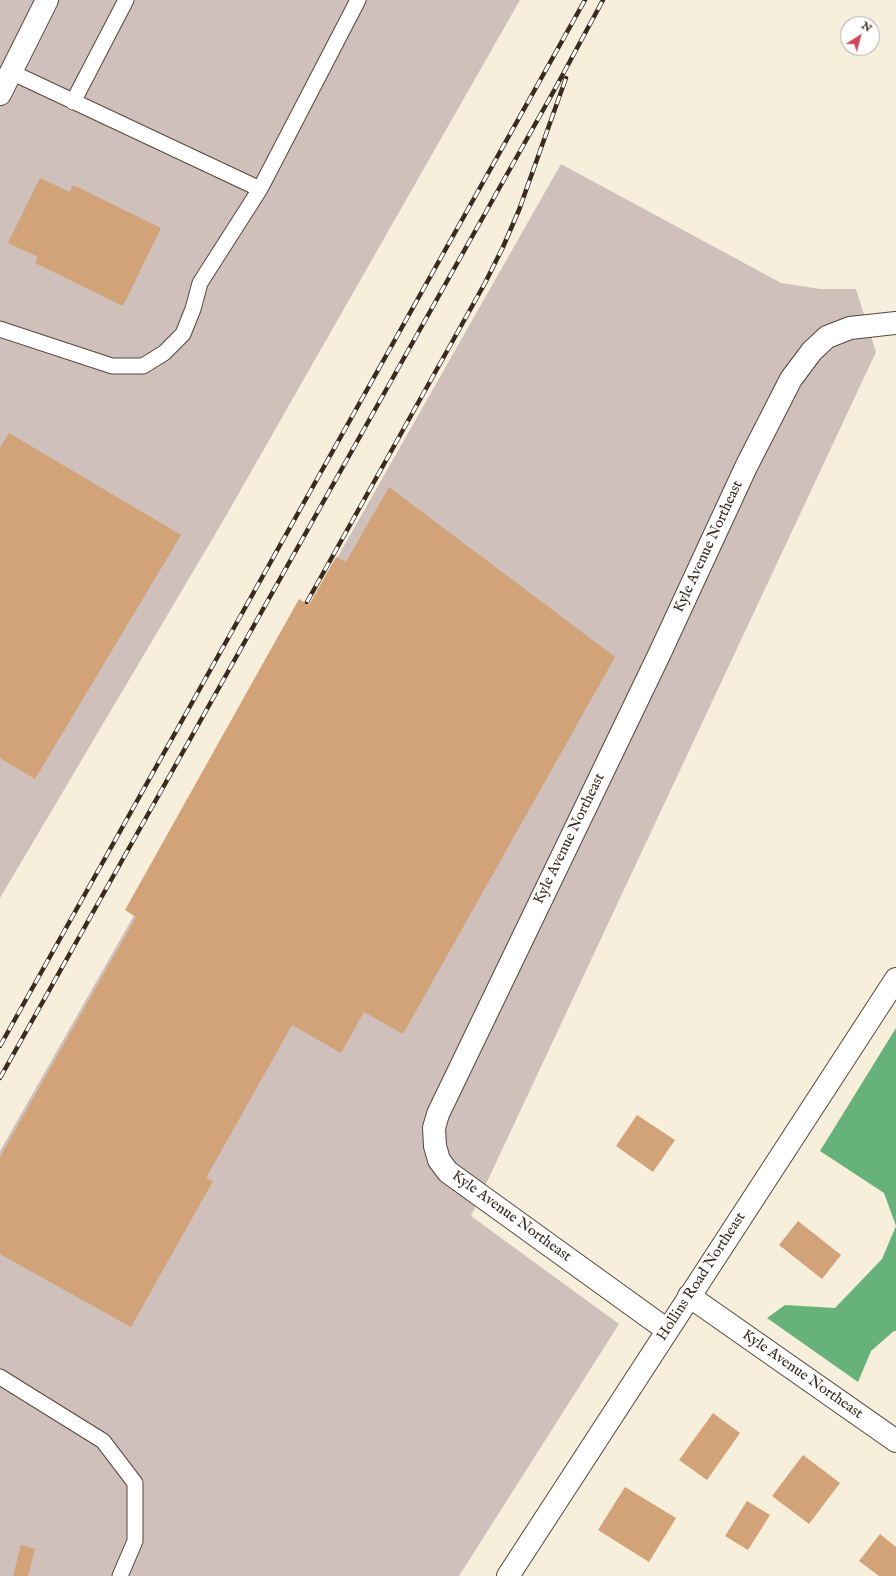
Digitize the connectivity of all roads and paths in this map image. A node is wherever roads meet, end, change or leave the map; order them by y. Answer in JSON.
{"nodes":[{"id":1,"x":47,"y":0,"type":"edge"},
{"id":2,"x":126,"y":0,"type":"edge"},
{"id":3,"x":358,"y":0,"type":"edge"},
{"id":4,"x":11,"y":72,"type":"junction"},
{"id":5,"x":0,"y":94,"type":"edge"},
{"id":6,"x":73,"y":102,"type":"junction"},
{"id":7,"x":260,"y":189,"type":"junction"},
{"id":8,"x":896,"y":323,"type":"edge"},
{"id":9,"x":0,"y":330,"type":"edge"},
{"id":10,"x":896,"y":978,"type":"edge"},
{"id":11,"x":689,"y":1296,"type":"junction"},
{"id":12,"x":667,"y":1330,"type":"junction"},
{"id":13,"x":0,"y":1378,"type":"edge"},
{"id":14,"x":896,"y":1442,"type":"edge"},
{"id":15,"x":120,"y":1576,"type":"edge"},
{"id":16,"x":508,"y":1576,"type":"edge"}],
"edges":[{"from":1,"to":4,"type":"street"},
{"from":2,"to":6,"type":"lane"},
{"from":3,"to":7,"type":"lane"},
{"from":4,"to":5,"type":"street"},
{"from":4,"to":6,"type":"lane"},
{"from":6,"to":7,"type":"lane"},
{"from":7,"to":9,"type":"lane"},
{"from":8,"to":12,"type":"street","name":"Kyle Avenue Northeast"},
{"from":10,"to":11,"type":"street","name":"Hollins Road Northeast"},
{"from":11,"to":12,"type":"street","name":"Hollins Road Northeast"},
{"from":11,"to":14,"type":"street","name":"Kyle Avenue Northeast"},
{"from":12,"to":16,"type":"street","name":"Hollins Road Northeast"},
{"from":13,"to":15,"type":"lane"}]}
